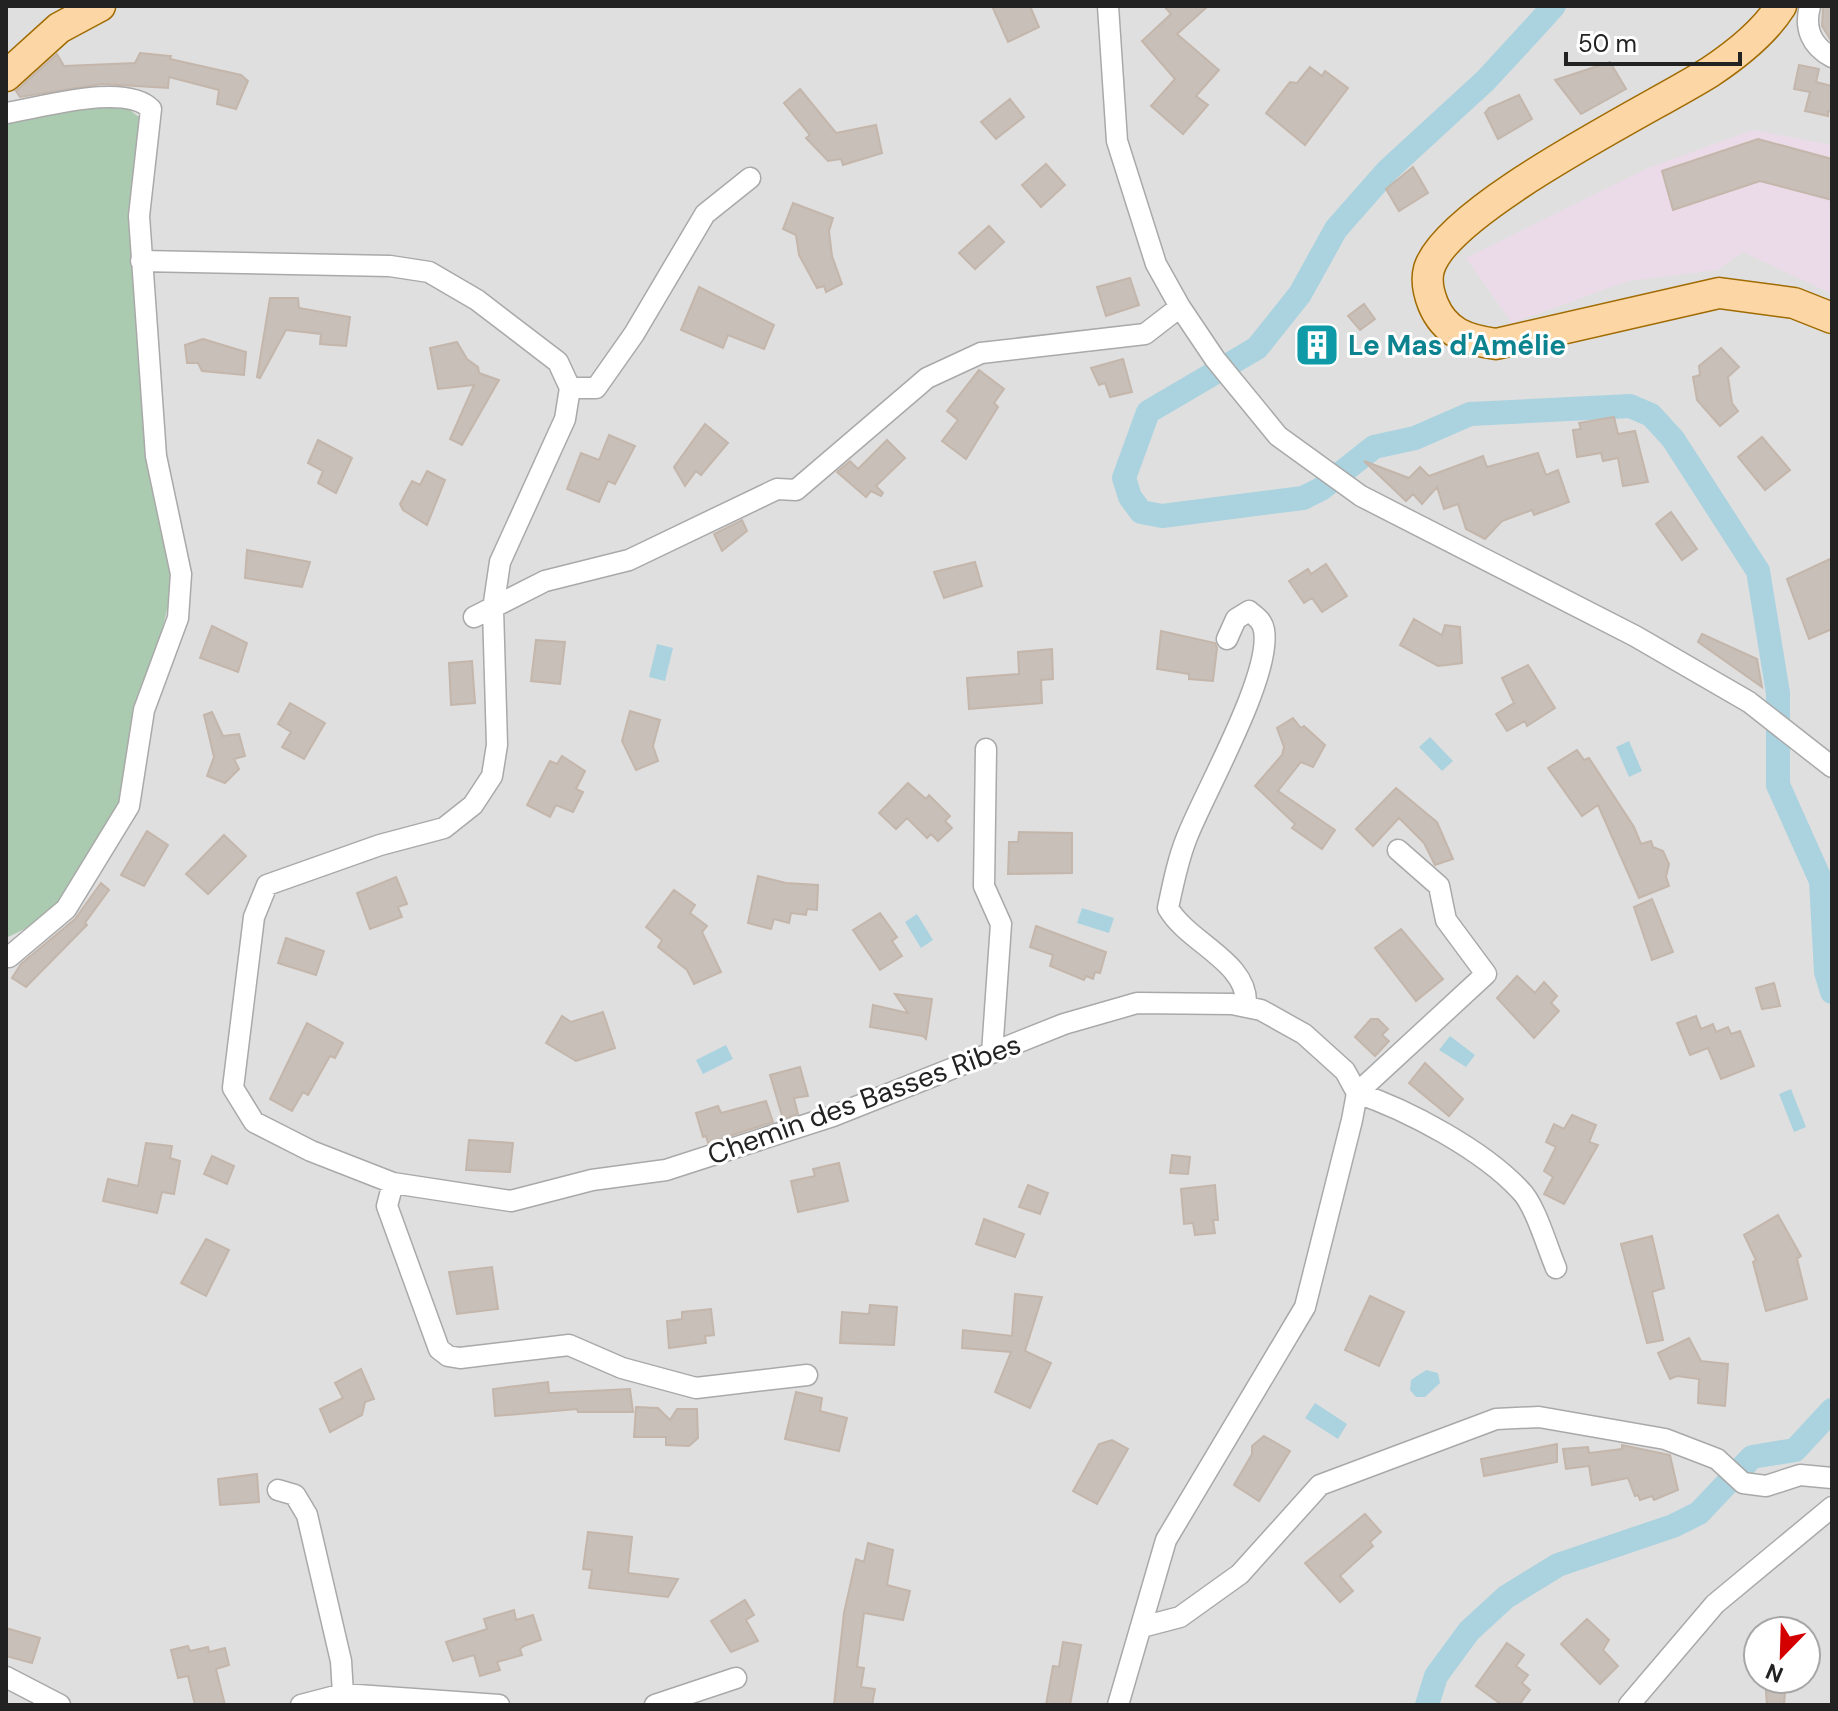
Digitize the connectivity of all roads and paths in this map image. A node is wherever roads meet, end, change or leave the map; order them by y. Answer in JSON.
{"nodes":[{"id":1,"x":100,"y":6,"type":"edge"},
{"id":2,"x":1108,"y":6,"type":"edge"},
{"id":3,"x":1781,"y":6,"type":"edge"},
{"id":4,"x":1810,"y":6,"type":"edge"},
{"id":5,"x":1832,"y":57,"type":"edge"},
{"id":6,"x":6,"y":76,"type":"edge"},
{"id":7,"x":6,"y":113,"type":"edge"},
{"id":8,"x":750,"y":178,"type":"dead end"},
{"id":9,"x":141,"y":261,"type":"junction"},
{"id":10,"x":1180,"y":307,"type":"junction"},
{"id":11,"x":1832,"y":318,"type":"edge"},
{"id":12,"x":570,"y":388,"type":"junction"},
{"id":13,"x":493,"y":609,"type":"junction"},
{"id":14,"x":474,"y":617,"type":"dead end"},
{"id":15,"x":1227,"y":639,"type":"dead end"},
{"id":16,"x":986,"y":749,"type":"dead end"},
{"id":17,"x":1832,"y":767,"type":"edge"},
{"id":18,"x":1398,"y":850,"type":"dead end"},
{"id":19,"x":7,"y":960,"type":"edge"},
{"id":20,"x":1246,"y":1005,"type":"junction"},
{"id":21,"x":992,"y":1053,"type":"junction"},
{"id":22,"x":1357,"y":1093,"type":"junction"},
{"id":23,"x":393,"y":1183,"type":"junction"},
{"id":24,"x":1556,"y":1268,"type":"dead end"},
{"id":25,"x":807,"y":1375,"type":"dead end"},
{"id":26,"x":1832,"y":1478,"type":"edge"},
{"id":27,"x":278,"y":1490,"type":"dead end"},
{"id":28,"x":1832,"y":1507,"type":"edge"},
{"id":29,"x":1142,"y":1627,"type":"junction"},
{"id":30,"x":6,"y":1677,"type":"edge"},
{"id":31,"x":736,"y":1678,"type":"dead end"},
{"id":32,"x":343,"y":1694,"type":"junction"},
{"id":33,"x":60,"y":1705,"type":"edge"},
{"id":34,"x":301,"y":1705,"type":"edge"},
{"id":35,"x":499,"y":1705,"type":"edge"},
{"id":36,"x":655,"y":1705,"type":"edge"},
{"id":37,"x":1118,"y":1705,"type":"edge"},
{"id":38,"x":1629,"y":1705,"type":"edge"}],
"edges":[{"from":1,"to":6,"type":"main road"},
{"from":2,"to":10,"type":"street"},
{"from":3,"to":11,"type":"main road"},
{"from":4,"to":5,"type":"street"},
{"from":7,"to":9,"type":"street"},
{"from":8,"to":12,"type":"street"},
{"from":9,"to":12,"type":"street"},
{"from":9,"to":19,"type":"street"},
{"from":10,"to":13,"type":"street"},
{"from":10,"to":17,"type":"street"},
{"from":12,"to":13,"type":"street","name":"Chemin des Basses Ribes"},
{"from":13,"to":14,"type":"street"},
{"from":13,"to":23,"type":"street","name":"Chemin des Basses Ribes"},
{"from":15,"to":20,"type":"street"},
{"from":16,"to":21,"type":"street"},
{"from":18,"to":22,"type":"street"},
{"from":20,"to":21,"type":"street","name":"Chemin des Basses Ribes"},
{"from":20,"to":22,"type":"street","name":"Chemin des Basses Ribes"},
{"from":21,"to":23,"type":"street","name":"Chemin des Basses Ribes"},
{"from":22,"to":24,"type":"street"},
{"from":22,"to":29,"type":"street"},
{"from":23,"to":25,"type":"street"},
{"from":26,"to":29,"type":"street"},
{"from":27,"to":32,"type":"street"},
{"from":28,"to":38,"type":"street"},
{"from":29,"to":37,"type":"street"},
{"from":30,"to":33,"type":"street"},
{"from":31,"to":36,"type":"street"},
{"from":32,"to":34,"type":"street"},
{"from":32,"to":35,"type":"street"}]}
